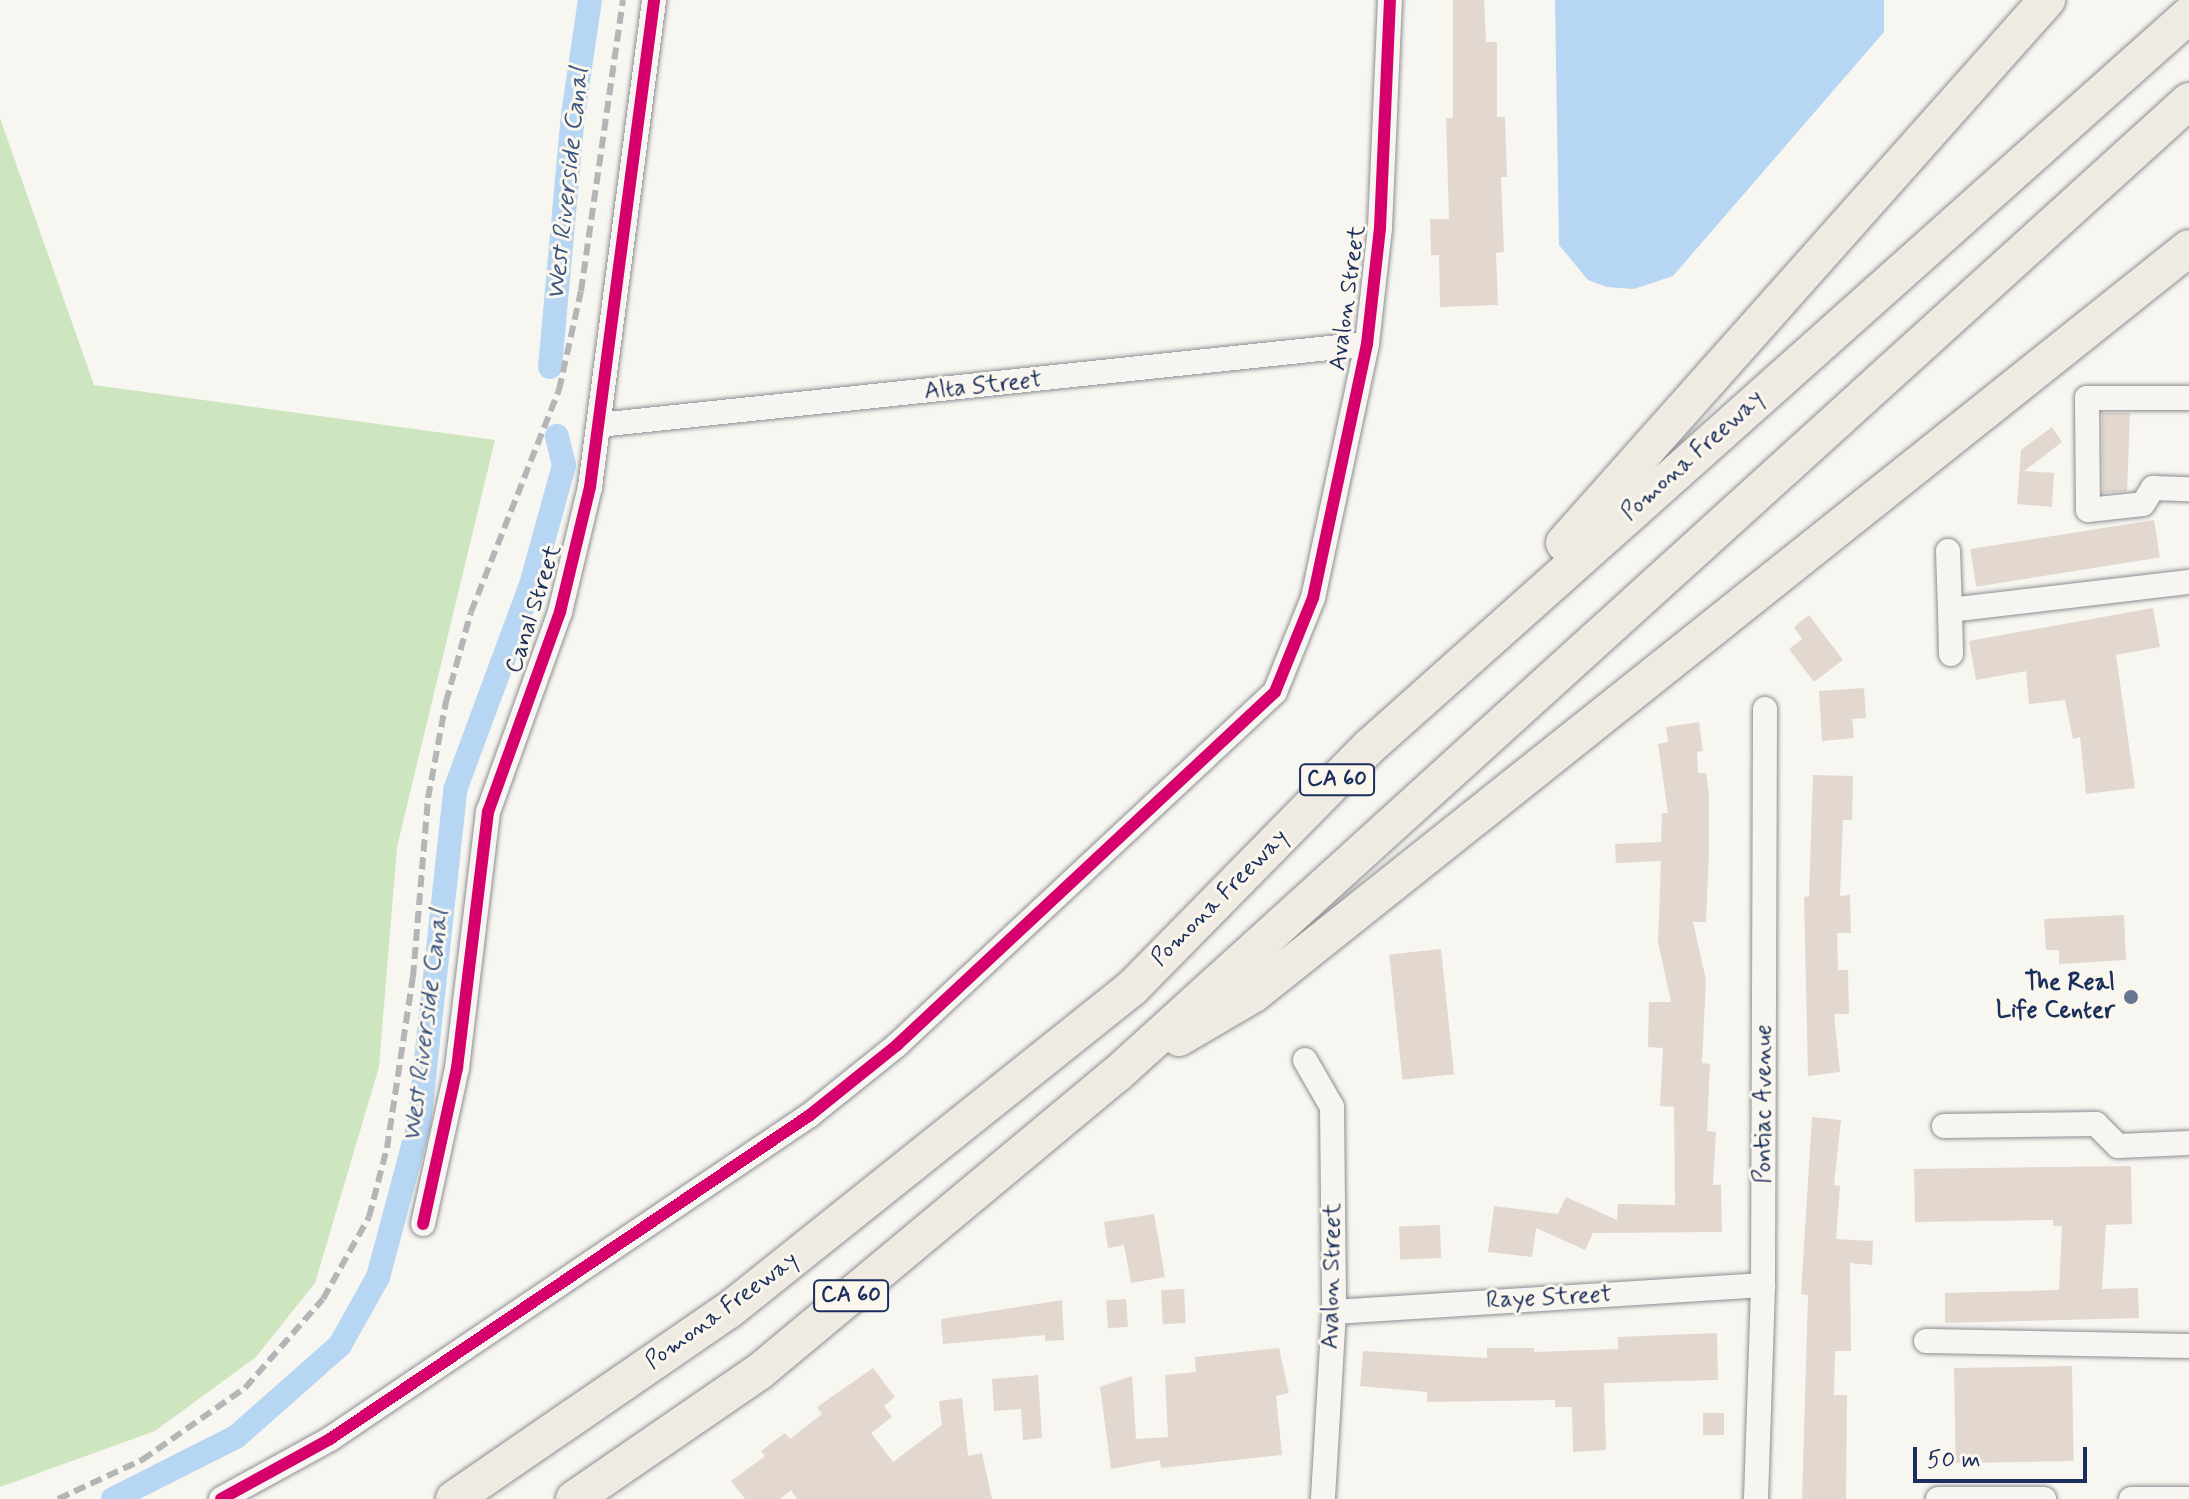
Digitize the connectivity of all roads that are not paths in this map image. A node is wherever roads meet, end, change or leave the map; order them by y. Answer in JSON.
{"nodes":[{"id":1,"x":654,"y":0,"type":"edge"},
{"id":2,"x":1390,"y":0,"type":"edge"},
{"id":3,"x":2047,"y":0,"type":"edge"},
{"id":4,"x":2189,"y":15,"type":"edge"},
{"id":5,"x":2189,"y":101,"type":"edge"},
{"id":6,"x":2189,"y":248,"type":"edge"},
{"id":7,"x":1367,"y":344,"type":"junction"},
{"id":8,"x":2189,"y":398,"type":"edge"},
{"id":9,"x":599,"y":425,"type":"junction"},
{"id":10,"x":2189,"y":489,"type":"edge"},
{"id":11,"x":1948,"y":551,"type":"dead end"},
{"id":12,"x":2189,"y":582,"type":"edge"},
{"id":13,"x":1950,"y":610,"type":"junction"},
{"id":14,"x":1951,"y":654,"type":"dead end"},
{"id":15,"x":1765,"y":709,"type":"dead end"},
{"id":16,"x":1369,"y":747,"type":"junction"},
{"id":17,"x":1305,"y":1060,"type":"dead end"},
{"id":18,"x":1116,"y":1075,"type":"junction"},
{"id":19,"x":1944,"y":1126,"type":"dead end"},
{"id":20,"x":2189,"y":1143,"type":"edge"},
{"id":21,"x":423,"y":1224,"type":"dead end"},
{"id":22,"x":1763,"y":1285,"type":"junction"},
{"id":23,"x":1334,"y":1312,"type":"junction"},
{"id":24,"x":1926,"y":1341,"type":"dead end"},
{"id":25,"x":2189,"y":1346,"type":"edge"},
{"id":26,"x":221,"y":1499,"type":"edge"},
{"id":27,"x":454,"y":1499,"type":"edge"},
{"id":28,"x":574,"y":1499,"type":"edge"},
{"id":29,"x":1323,"y":1499,"type":"edge"},
{"id":30,"x":1756,"y":1499,"type":"edge"},
{"id":31,"x":1938,"y":1499,"type":"edge"},
{"id":32,"x":2044,"y":1499,"type":"edge"},
{"id":33,"x":2131,"y":1499,"type":"edge"},
{"id":34,"x":2189,"y":1499,"type":"edge"}],
"edges":[{"from":1,"to":9,"type":"street","name":"Canal Street"},
{"from":2,"to":7,"type":"street","name":"Avalon Street"},
{"from":3,"to":16,"type":"highway"},
{"from":4,"to":16,"type":"highway","name":"Pomona Freeway","number":"CA 60"},
{"from":5,"to":18,"type":"highway","number":"CA 60"},
{"from":6,"to":18,"type":"highway"},
{"from":7,"to":9,"type":"street","name":"Alta Street"},
{"from":7,"to":26,"type":"street","name":"Avalon Street"},
{"from":8,"to":10,"type":"street"},
{"from":9,"to":21,"type":"street","name":"Canal Street"},
{"from":11,"to":13,"type":"street"},
{"from":12,"to":13,"type":"street"},
{"from":13,"to":14,"type":"street"},
{"from":15,"to":22,"type":"street","name":"Pontiac Avenue"},
{"from":16,"to":27,"type":"highway","name":"Pomona Freeway","number":"CA 60"},
{"from":17,"to":23,"type":"street","name":"Avalon Street"},
{"from":18,"to":28,"type":"highway","number":"CA 60"},
{"from":19,"to":20,"type":"street"},
{"from":22,"to":23,"type":"street","name":"Raye Street"},
{"from":22,"to":30,"type":"street","name":"Pontiac Avenue"},
{"from":23,"to":29,"type":"street","name":"Avalon Street"},
{"from":24,"to":25,"type":"street"},
{"from":31,"to":32,"type":"street"},
{"from":33,"to":34,"type":"street"}]}
